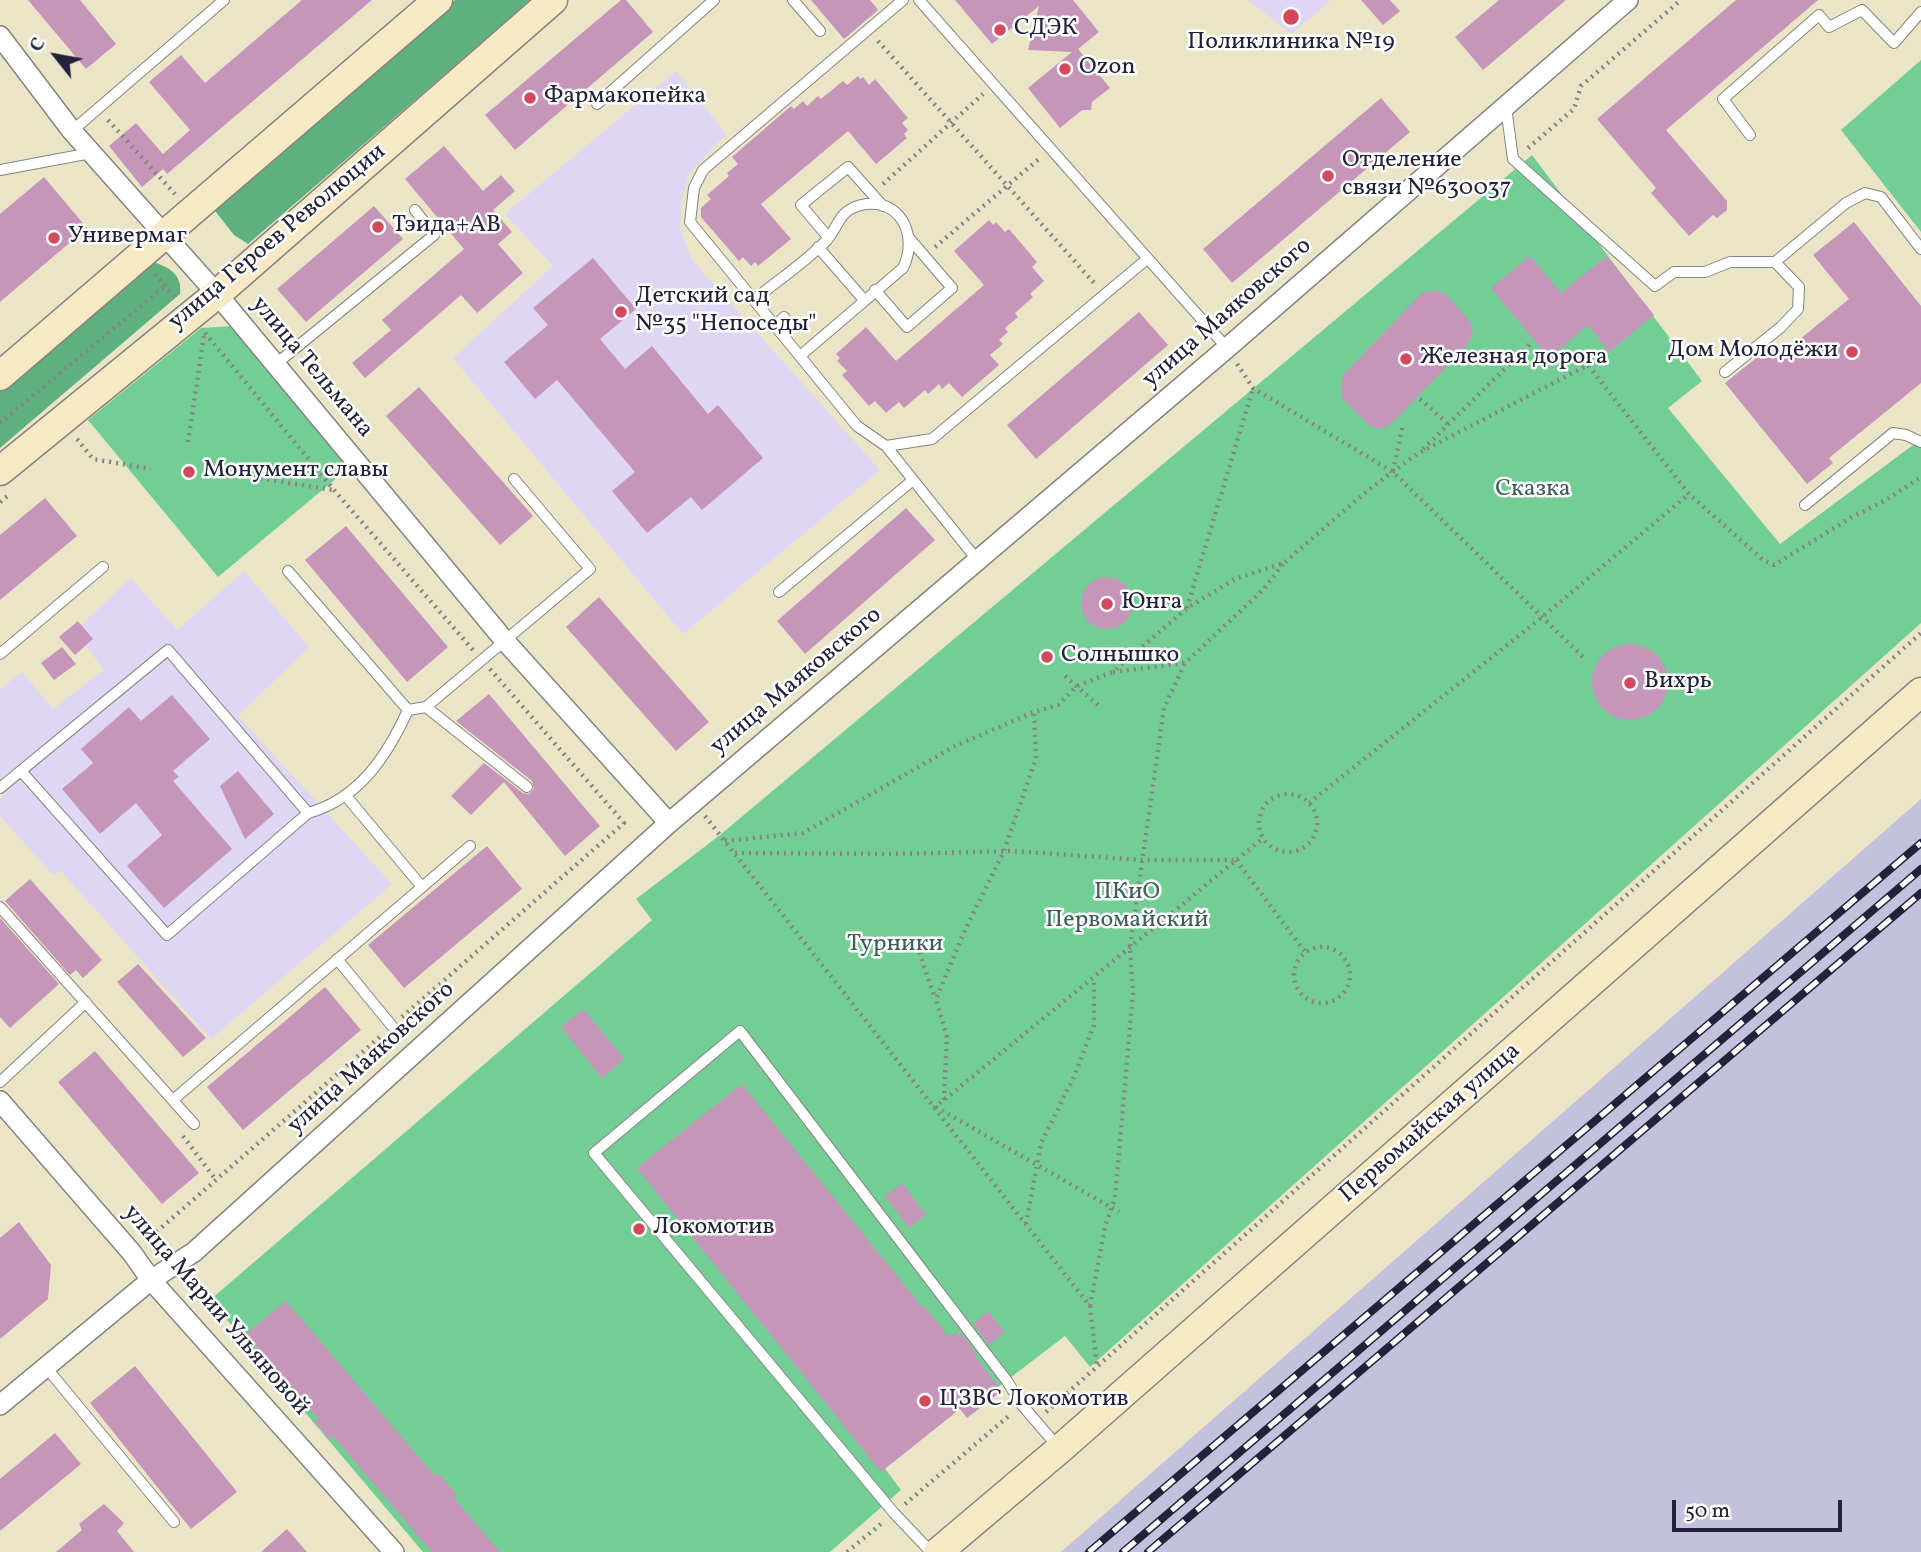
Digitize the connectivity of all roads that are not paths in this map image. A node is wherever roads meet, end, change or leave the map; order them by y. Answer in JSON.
{"nodes":[{"id":1,"x":224,"y":0,"type":"edge"},
{"id":2,"x":438,"y":0,"type":"edge"},
{"id":3,"x":553,"y":0,"type":"edge"},
{"id":4,"x":714,"y":0,"type":"edge"},
{"id":5,"x":793,"y":0,"type":"edge"},
{"id":6,"x":904,"y":0,"type":"edge"},
{"id":7,"x":919,"y":0,"type":"edge"},
{"id":8,"x":1628,"y":0,"type":"edge"},
{"id":9,"x":1921,"y":12,"type":"edge"},
{"id":10,"x":820,"y":31,"type":"dead end"},
{"id":11,"x":0,"y":36,"type":"edge"},
{"id":12,"x":597,"y":104,"type":"dead end"},
{"id":13,"x":1506,"y":107,"type":"junction"},
{"id":14,"x":72,"y":131,"type":"junction"},
{"id":15,"x":1750,"y":135,"type":"dead end"},
{"id":16,"x":92,"y":153,"type":"junction"},
{"id":17,"x":0,"y":170,"type":"edge"},
{"id":18,"x":884,"y":207,"type":"junction"},
{"id":19,"x":415,"y":210,"type":"dead end"},
{"id":20,"x":165,"y":235,"type":"junction"},
{"id":21,"x":828,"y":237,"type":"junction"},
{"id":22,"x":909,"y":238,"type":"junction"},
{"id":23,"x":818,"y":247,"type":"junction"},
{"id":24,"x":1921,"y":249,"type":"edge"},
{"id":25,"x":1147,"y":259,"type":"junction"},
{"id":26,"x":1775,"y":262,"type":"junction"},
{"id":27,"x":875,"y":290,"type":"junction"},
{"id":28,"x":217,"y":293,"type":"junction"},
{"id":29,"x":754,"y":300,"type":"junction"},
{"id":30,"x":864,"y":300,"type":"junction"},
{"id":31,"x":784,"y":317,"type":"dead end"},
{"id":32,"x":775,"y":326,"type":"junction"},
{"id":33,"x":1227,"y":348,"type":"junction"},
{"id":34,"x":800,"y":356,"type":"junction"},
{"id":35,"x":276,"y":364,"type":"junction"},
{"id":36,"x":1725,"y":372,"type":"dead end"},
{"id":37,"x":0,"y":376,"type":"edge"},
{"id":38,"x":1921,"y":442,"type":"edge"},
{"id":39,"x":886,"y":446,"type":"junction"},
{"id":40,"x":0,"y":471,"type":"edge"},
{"id":41,"x":514,"y":479,"type":"dead end"},
{"id":42,"x":913,"y":480,"type":"junction"},
{"id":43,"x":1805,"y":505,"type":"dead end"},
{"id":44,"x":978,"y":561,"type":"junction"},
{"id":45,"x":103,"y":567,"type":"dead end"},
{"id":46,"x":288,"y":571,"type":"dead end"},
{"id":47,"x":779,"y":592,"type":"dead end"},
{"id":48,"x":505,"y":641,"type":"junction"},
{"id":49,"x":0,"y":654,"type":"edge"},
{"id":50,"x":1921,"y":692,"type":"edge"},
{"id":51,"x":426,"y":707,"type":"junction"},
{"id":52,"x":408,"y":710,"type":"junction"},
{"id":53,"x":21,"y":771,"type":"junction"},
{"id":54,"x":527,"y":787,"type":"dead end"},
{"id":55,"x":0,"y":788,"type":"edge"},
{"id":56,"x":346,"y":796,"type":"junction"},
{"id":57,"x":308,"y":813,"type":"junction"},
{"id":58,"x":669,"y":823,"type":"junction"},
{"id":59,"x":470,"y":846,"type":"dead end"},
{"id":60,"x":422,"y":887,"type":"junction"},
{"id":61,"x":0,"y":907,"type":"edge"},
{"id":62,"x":337,"y":960,"type":"junction"},
{"id":63,"x":86,"y":1002,"type":"junction"},
{"id":64,"x":392,"y":1026,"type":"road end"},
{"id":65,"x":0,"y":1082,"type":"edge"},
{"id":66,"x":173,"y":1100,"type":"junction"},
{"id":67,"x":0,"y":1101,"type":"edge"},
{"id":68,"x":194,"y":1124,"type":"road end"},
{"id":69,"x":152,"y":1280,"type":"junction"},
{"id":70,"x":45,"y":1366,"type":"junction"},
{"id":71,"x":0,"y":1405,"type":"edge"},
{"id":72,"x":1060,"y":1449,"type":"junction"},
{"id":73,"x":174,"y":1522,"type":"dead end"},
{"id":74,"x":394,"y":1552,"type":"edge"},
{"id":75,"x":931,"y":1552,"type":"edge"},
{"id":76,"x":938,"y":1552,"type":"edge"}],
"edges":[{"from":1,"to":14,"type":"lane"},
{"from":2,"to":20,"type":"street"},
{"from":3,"to":28,"type":"street","name":"улица Героев Революции"},
{"from":4,"to":12,"type":"lane"},
{"from":5,"to":10,"type":"lane"},
{"from":6,"to":29,"type":"lane"},
{"from":7,"to":25,"type":"lane"},
{"from":8,"to":13,"type":"street","name":"улица Маяковского"},
{"from":9,"to":15,"type":"lane"},
{"from":11,"to":14,"type":"street","name":"улица Тельмана"},
{"from":13,"to":26,"type":"lane"},
{"from":13,"to":33,"type":"street","name":"улица Маяковского"},
{"from":14,"to":16,"type":"street","name":"улица Тельмана"},
{"from":16,"to":17,"type":"lane"},
{"from":16,"to":20,"type":"street","name":"улица Тельмана"},
{"from":18,"to":21,"type":"lane"},
{"from":18,"to":21,"type":"lane"},
{"from":18,"to":22,"type":"lane"},
{"from":19,"to":35,"type":"lane"},
{"from":20,"to":28,"type":"street","name":"улица Тельмана"},
{"from":20,"to":37,"type":"street"},
{"from":21,"to":23,"type":"lane"},
{"from":22,"to":27,"type":"lane"},
{"from":22,"to":27,"type":"lane"},
{"from":23,"to":29,"type":"lane"},
{"from":23,"to":30,"type":"lane"},
{"from":24,"to":26,"type":"lane"},
{"from":25,"to":33,"type":"lane"},
{"from":25,"to":39,"type":"lane"},
{"from":26,"to":36,"type":"lane"},
{"from":27,"to":30,"type":"lane"},
{"from":28,"to":35,"type":"street","name":"улица Тельмана"},
{"from":28,"to":40,"type":"street","name":"улица Героев Революции"},
{"from":29,"to":32,"type":"lane"},
{"from":30,"to":34,"type":"lane"},
{"from":31,"to":32,"type":"lane"},
{"from":32,"to":34,"type":"lane"},
{"from":33,"to":44,"type":"street","name":"улица Маяковского"},
{"from":34,"to":39,"type":"lane"},
{"from":35,"to":48,"type":"street","name":"улица Тельмана"},
{"from":38,"to":43,"type":"lane"},
{"from":39,"to":42,"type":"lane"},
{"from":41,"to":48,"type":"lane"},
{"from":42,"to":44,"type":"lane"},
{"from":42,"to":47,"type":"lane"},
{"from":44,"to":58,"type":"street","name":"улица Маяковского"},
{"from":45,"to":49,"type":"lane"},
{"from":46,"to":52,"type":"lane"},
{"from":48,"to":51,"type":"lane"},
{"from":48,"to":58,"type":"street","name":"улица Тельмана"},
{"from":50,"to":72,"type":"street","name":"Первомайская улица"},
{"from":51,"to":52,"type":"lane"},
{"from":51,"to":54,"type":"lane"},
{"from":52,"to":56,"type":"lane"},
{"from":53,"to":55,"type":"lane"},
{"from":53,"to":57,"type":"lane"},
{"from":53,"to":57,"type":"lane"},
{"from":56,"to":57,"type":"lane"},
{"from":56,"to":60,"type":"lane"},
{"from":58,"to":69,"type":"street","name":"улица Маяковского"},
{"from":59,"to":60,"type":"lane"},
{"from":60,"to":62,"type":"lane"},
{"from":61,"to":63,"type":"lane"},
{"from":62,"to":64,"type":"lane"},
{"from":62,"to":66,"type":"lane"},
{"from":63,"to":65,"type":"lane"},
{"from":63,"to":66,"type":"lane"},
{"from":66,"to":68,"type":"lane"},
{"from":67,"to":69,"type":"street","name":"улица Марии Ульяновой"},
{"from":69,"to":70,"type":"street","name":"улица Маяковского"},
{"from":69,"to":74,"type":"street","name":"улица Марии Ульяновой"},
{"from":70,"to":71,"type":"street","name":"улица Маяковского"},
{"from":70,"to":73,"type":"lane"},
{"from":72,"to":75,"type":"lane"},
{"from":72,"to":76,"type":"street","name":"Первомайская улица"}]}
